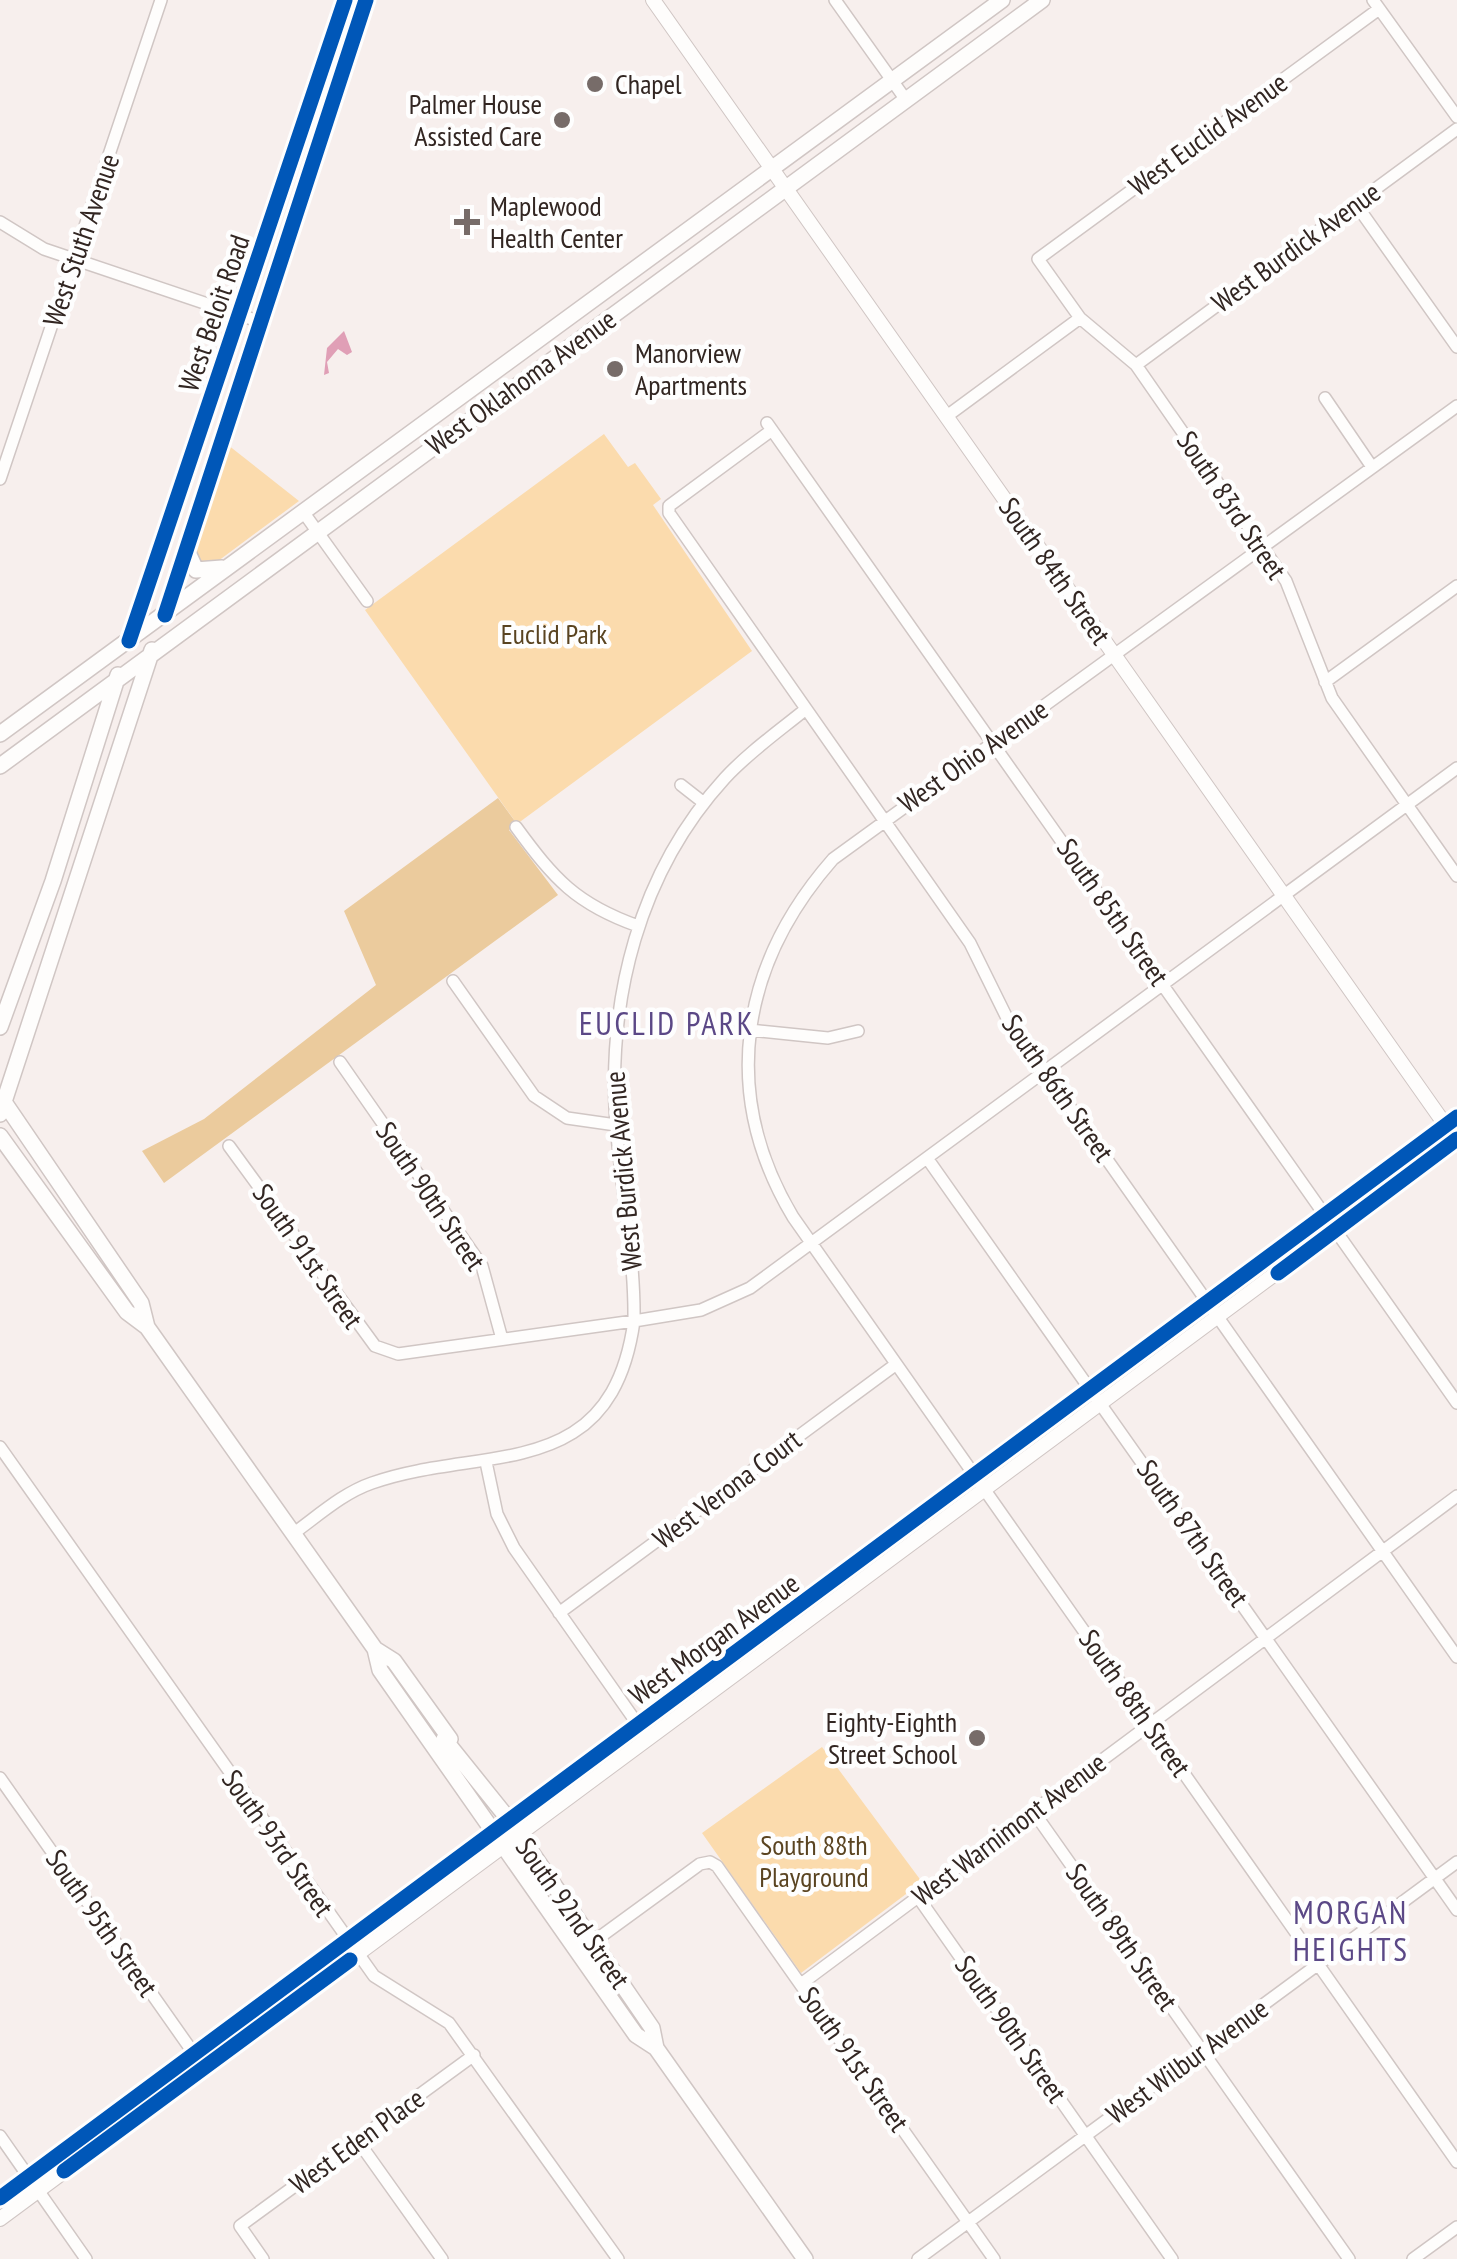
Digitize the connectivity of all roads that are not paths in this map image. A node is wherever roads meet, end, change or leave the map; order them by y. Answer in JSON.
{"nodes":[{"id":1,"x":161,"y":0,"type":"edge"},
{"id":2,"x":345,"y":0,"type":"edge"},
{"id":3,"x":366,"y":0,"type":"edge"},
{"id":4,"x":653,"y":0,"type":"edge"},
{"id":5,"x":835,"y":0,"type":"edge"},
{"id":6,"x":1002,"y":0,"type":"edge"},
{"id":7,"x":1042,"y":0,"type":"edge"},
{"id":8,"x":1376,"y":4,"type":"edge"},
{"id":9,"x":1019,"y":7,"type":"edge"},
{"id":10,"x":892,"y":81,"type":"junction"},
{"id":11,"x":906,"y":100,"type":"junction"},
{"id":12,"x":1457,"y":117,"type":"edge"},
{"id":13,"x":1457,"y":129,"type":"edge"},
{"id":14,"x":772,"y":170,"type":"junction"},
{"id":15,"x":786,"y":189,"type":"junction"},
{"id":16,"x":1355,"y":203,"type":"junction"},
{"id":17,"x":0,"y":222,"type":"edge"},
{"id":18,"x":1038,"y":259,"type":"joint"},
{"id":19,"x":75,"y":261,"type":"junction"},
{"id":20,"x":239,"y":315,"type":"junction"},
{"id":21,"x":1080,"y":318,"type":"junction"},
{"id":22,"x":258,"y":321,"type":"junction"},
{"id":23,"x":1457,"y":348,"type":"edge"},
{"id":24,"x":1136,"y":364,"type":"junction"},
{"id":25,"x":1325,"y":398,"type":"dead end"},
{"id":26,"x":1457,"y":406,"type":"edge"},
{"id":27,"x":948,"y":416,"type":"junction"},
{"id":28,"x":770,"y":426,"type":"joint"},
{"id":29,"x":1372,"y":466,"type":"junction"},
{"id":30,"x":1,"y":471,"type":"edge"},
{"id":31,"x":304,"y":513,"type":"junction"},
{"id":32,"x":317,"y":530,"type":"junction"},
{"id":33,"x":186,"y":548,"type":"junction"},
{"id":34,"x":1264,"y":548,"type":"junction"},
{"id":35,"x":235,"y":563,"type":"junction"},
{"id":36,"x":1457,"y":586,"type":"edge"},
{"id":37,"x":367,"y":601,"type":"dead end"},
{"id":38,"x":165,"y":615,"type":"junction"},
{"id":39,"x":130,"y":641,"type":"junction"},
{"id":40,"x":152,"y":650,"type":"junction"},
{"id":41,"x":1114,"y":655,"type":"junction"},
{"id":42,"x":117,"y":678,"type":"junction"},
{"id":43,"x":1325,"y":682,"type":"junction"},
{"id":44,"x":806,"y":709,"type":"junction"},
{"id":45,"x":58,"y":722,"type":"junction"},
{"id":46,"x":101,"y":729,"type":"junction"},
{"id":47,"x":0,"y":734,"type":"edge"},
{"id":48,"x":994,"y":742,"type":"junction"},
{"id":49,"x":0,"y":766,"type":"edge"},
{"id":50,"x":1457,"y":768,"type":"edge"},
{"id":51,"x":681,"y":784,"type":"dead end"},
{"id":52,"x":704,"y":803,"type":"junction"},
{"id":53,"x":1407,"y":805,"type":"junction"},
{"id":54,"x":884,"y":819,"type":"junction"},
{"id":55,"x":516,"y":827,"type":"dead end"},
{"id":56,"x":1457,"y":876,"type":"edge"},
{"id":57,"x":1284,"y":895,"type":"junction"},
{"id":58,"x":638,"y":926,"type":"junction"},
{"id":59,"x":453,"y":981,"type":"dead end"},
{"id":60,"x":1162,"y":984,"type":"junction"},
{"id":61,"x":0,"y":1027,"type":"edge"},
{"id":62,"x":750,"y":1030,"type":"junction"},
{"id":63,"x":858,"y":1031,"type":"dead end"},
{"id":64,"x":340,"y":1062,"type":"dead end"},
{"id":65,"x":1045,"y":1072,"type":"junction"},
{"id":66,"x":1,"y":1105,"type":"edge"},
{"id":67,"x":1451,"y":1122,"type":"edge"},
{"id":68,"x":616,"y":1125,"type":"junction"},
{"id":69,"x":0,"y":1136,"type":"edge"},
{"id":70,"x":1457,"y":1140,"type":"edge"},
{"id":71,"x":229,"y":1146,"type":"dead end"},
{"id":72,"x":927,"y":1158,"type":"junction"},
{"id":73,"x":0,"y":1161,"type":"edge"},
{"id":74,"x":20,"y":1164,"type":"junction"},
{"id":75,"x":1325,"y":1216,"type":"junction"},
{"id":76,"x":1336,"y":1230,"type":"junction"},
{"id":77,"x":811,"y":1244,"type":"junction"},
{"id":78,"x":1209,"y":1303,"type":"junction"},
{"id":79,"x":1218,"y":1317,"type":"junction"},
{"id":80,"x":634,"y":1321,"type":"junction"},
{"id":81,"x":146,"y":1327,"type":"junction"},
{"id":82,"x":502,"y":1340,"type":"junction"},
{"id":83,"x":895,"y":1365,"type":"junction"},
{"id":84,"x":1092,"y":1390,"type":"junction"},
{"id":85,"x":1457,"y":1403,"type":"edge"},
{"id":86,"x":1101,"y":1404,"type":"junction"},
{"id":87,"x":0,"y":1447,"type":"edge"},
{"id":88,"x":486,"y":1462,"type":"junction"},
{"id":89,"x":981,"y":1483,"type":"junction"},
{"id":90,"x":1457,"y":1496,"type":"edge"},
{"id":91,"x":294,"y":1532,"type":"junction"},
{"id":92,"x":1382,"y":1551,"type":"junction"},
{"id":93,"x":816,"y":1605,"type":"junction"},
{"id":94,"x":559,"y":1613,"type":"junction"},
{"id":95,"x":1266,"y":1637,"type":"junction"},
{"id":96,"x":375,"y":1649,"type":"junction"},
{"id":97,"x":1457,"y":1656,"type":"edge"},
{"id":98,"x":1150,"y":1724,"type":"junction"},
{"id":99,"x":637,"y":1726,"type":"junction"},
{"id":100,"x":648,"y":1740,"type":"junction"},
{"id":101,"x":0,"y":1778,"type":"edge"},
{"id":102,"x":558,"y":1786,"type":"junction"},
{"id":103,"x":568,"y":1799,"type":"junction"},
{"id":104,"x":1033,"y":1811,"type":"junction"},
{"id":105,"x":514,"y":1828,"type":"junction"},
{"id":106,"x":498,"y":1840,"type":"junction"},
{"id":107,"x":1457,"y":1862,"type":"edge"},
{"id":108,"x":1435,"y":1879,"type":"junction"},
{"id":109,"x":444,"y":1881,"type":"junction"},
{"id":110,"x":918,"y":1897,"type":"junction"},
{"id":111,"x":1457,"y":1910,"type":"edge"},
{"id":112,"x":348,"y":1941,"type":"junction"},
{"id":113,"x":594,"y":1942,"type":"junction"},
{"id":114,"x":578,"y":1953,"type":"junction"},
{"id":115,"x":358,"y":1954,"type":"junction"},
{"id":116,"x":1318,"y":1964,"type":"junction"},
{"id":117,"x":800,"y":1984,"type":"junction"},
{"id":118,"x":656,"y":2048,"type":"junction"},
{"id":119,"x":1202,"y":2051,"type":"junction"},
{"id":120,"x":192,"y":2052,"type":"junction"},
{"id":121,"x":474,"y":2055,"type":"junction"},
{"id":122,"x":204,"y":2068,"type":"junction"},
{"id":123,"x":0,"y":2136,"type":"edge"},
{"id":124,"x":1085,"y":2136,"type":"junction"},
{"id":125,"x":358,"y":2140,"type":"junction"},
{"id":126,"x":72,"y":2144,"type":"junction"},
{"id":127,"x":83,"y":2157,"type":"junction"},
{"id":128,"x":1457,"y":2162,"type":"edge"},
{"id":129,"x":28,"y":2177,"type":"junction"},
{"id":130,"x":39,"y":2190,"type":"junction"},
{"id":131,"x":0,"y":2198,"type":"edge"},
{"id":132,"x":0,"y":2219,"type":"edge"},
{"id":133,"x":968,"y":2222,"type":"junction"},
{"id":134,"x":1457,"y":2227,"type":"edge"},
{"id":135,"x":86,"y":2259,"type":"edge"},
{"id":136,"x":263,"y":2259,"type":"edge"},
{"id":137,"x":442,"y":2259,"type":"edge"},
{"id":138,"x":618,"y":2259,"type":"edge"},
{"id":139,"x":805,"y":2259,"type":"edge"},
{"id":140,"x":918,"y":2259,"type":"edge"},
{"id":141,"x":994,"y":2259,"type":"edge"},
{"id":142,"x":1172,"y":2259,"type":"edge"},
{"id":143,"x":1349,"y":2259,"type":"edge"},
{"id":144,"x":1413,"y":2259,"type":"edge"}],
"edges":[{"from":1,"to":19,"type":"street","name":"West Stuth Avenue"},
{"from":2,"to":20,"type":"main road","name":"West Beloit Road"},
{"from":3,"to":22,"type":"main road","name":"West Beloit Road"},
{"from":4,"to":14,"type":"street","name":"South 84th Street"},
{"from":5,"to":10,"type":"street"},
{"from":6,"to":10,"type":"main road","name":"West Oklahoma Avenue"},
{"from":7,"to":9,"type":"main road","name":"West Oklahoma Avenue"},
{"from":8,"to":12,"type":"street"},
{"from":8,"to":18,"type":"street","name":"West Euclid Avenue"},
{"from":9,"to":11,"type":"main road","name":"West Oklahoma Avenue"},
{"from":10,"to":11,"type":"street"},
{"from":10,"to":14,"type":"main road","name":"West Oklahoma Avenue"},
{"from":11,"to":15,"type":"main road","name":"West Oklahoma Avenue"},
{"from":13,"to":16,"type":"street","name":"West Burdick Avenue"},
{"from":14,"to":15,"type":"street","name":"South 84th Street"},
{"from":14,"to":31,"type":"main road","name":"West Oklahoma Avenue"},
{"from":15,"to":27,"type":"street","name":"South 84th Street"},
{"from":15,"to":32,"type":"main road","name":"West Oklahoma Avenue"},
{"from":16,"to":23,"type":"street"},
{"from":16,"to":24,"type":"street","name":"West Burdick Avenue"},
{"from":17,"to":19,"type":"street"},
{"from":18,"to":21,"type":"street","name":"South 83rd Street"},
{"from":19,"to":20,"type":"street"},
{"from":19,"to":30,"type":"street","name":"West Stuth Avenue"},
{"from":20,"to":22,"type":"street"},
{"from":20,"to":39,"type":"main road","name":"West Beloit Road"},
{"from":21,"to":24,"type":"street","name":"South 83rd Street"},
{"from":21,"to":27,"type":"street"},
{"from":22,"to":33,"type":"main road","name":"West Beloit Road"},
{"from":24,"to":34,"type":"street","name":"South 83rd Street"},
{"from":25,"to":29,"type":"street"},
{"from":26,"to":29,"type":"street","name":"West Ohio Avenue"},
{"from":27,"to":41,"type":"street","name":"South 84th Street"},
{"from":28,"to":44,"type":"street","name":"South 86th Street"},
{"from":28,"to":48,"type":"street","name":"South 85th Street"},
{"from":29,"to":34,"type":"street","name":"West Ohio Avenue"},
{"from":31,"to":32,"type":"street"},
{"from":31,"to":35,"type":"main road","name":"West Oklahoma Avenue"},
{"from":32,"to":37,"type":"street"},
{"from":32,"to":40,"type":"main road","name":"West Oklahoma Avenue"},
{"from":33,"to":35,"type":"main road"},
{"from":33,"to":38,"type":"main road","name":"West Beloit Road"},
{"from":34,"to":41,"type":"street","name":"West Ohio Avenue"},
{"from":34,"to":43,"type":"street","name":"South 83rd Street"},
{"from":35,"to":38,"type":"main road","name":"West Oklahoma Avenue"},
{"from":36,"to":43,"type":"street"},
{"from":38,"to":39,"type":"main road","name":"West Oklahoma Avenue"},
{"from":38,"to":40,"type":"main road","name":"West Beloit Road"},
{"from":39,"to":42,"type":"main road","name":"West Beloit Road"},
{"from":39,"to":47,"type":"main road","name":"West Oklahoma Avenue"},
{"from":40,"to":42,"type":"main road","name":"West Oklahoma Avenue"},
{"from":40,"to":66,"type":"main road","name":"West Beloit Road"},
{"from":41,"to":48,"type":"street","name":"West Ohio Avenue"},
{"from":41,"to":57,"type":"street","name":"South 84th Street"},
{"from":42,"to":45,"type":"main road","name":"West Oklahoma Avenue"},
{"from":42,"to":46,"type":"main road","name":"West Beloit Road"},
{"from":43,"to":53,"type":"street","name":"South 83rd Street"},
{"from":44,"to":52,"type":"street","name":"West Burdick Avenue"},
{"from":44,"to":54,"type":"street","name":"South 86th Street"},
{"from":45,"to":46,"type":"main road"},
{"from":45,"to":49,"type":"main road","name":"West Oklahoma Avenue"},
{"from":46,"to":61,"type":"main road","name":"West Beloit Road"},
{"from":48,"to":54,"type":"street","name":"West Ohio Avenue"},
{"from":48,"to":60,"type":"street","name":"South 85th Street"},
{"from":50,"to":53,"type":"street"},
{"from":51,"to":52,"type":"street"},
{"from":52,"to":58,"type":"street","name":"West Burdick Avenue"},
{"from":53,"to":56,"type":"street","name":"South 83rd Street"},
{"from":53,"to":57,"type":"street"},
{"from":54,"to":62,"type":"street","name":"West Ohio Avenue"},
{"from":54,"to":65,"type":"street","name":"South 86th Street"},
{"from":55,"to":58,"type":"street"},
{"from":57,"to":60,"type":"street"},
{"from":57,"to":67,"type":"street","name":"South 84th Street"},
{"from":58,"to":68,"type":"street","name":"West Burdick Avenue"},
{"from":59,"to":68,"type":"street"},
{"from":60,"to":65,"type":"street"},
{"from":60,"to":75,"type":"street","name":"South 85th Street"},
{"from":62,"to":63,"type":"street"},
{"from":62,"to":77,"type":"street","name":"West Ohio Avenue"},
{"from":64,"to":82,"type":"street","name":"South 90th Street"},
{"from":65,"to":72,"type":"street"},
{"from":65,"to":78,"type":"street","name":"South 86th Street"},
{"from":66,"to":81,"type":"main road","name":"South 92nd Street"},
{"from":67,"to":70,"type":"street","name":"South 84th Street"},
{"from":67,"to":75,"type":"street","name":"West Morgan Avenue"},
{"from":68,"to":80,"type":"street","name":"West Burdick Avenue"},
{"from":69,"to":74,"type":"main road","name":"South 92nd Street"},
{"from":70,"to":76,"type":"street","name":"West Morgan Avenue"},
{"from":71,"to":82,"type":"street","name":"South 91st Street"},
{"from":72,"to":77,"type":"street"},
{"from":72,"to":84,"type":"street","name":"South 87th Street"},
{"from":73,"to":74,"type":"main road"},
{"from":74,"to":81,"type":"main road","name":"South 92nd Street"},
{"from":75,"to":76,"type":"street","name":"South 85th Street"},
{"from":75,"to":78,"type":"street","name":"West Morgan Avenue"},
{"from":76,"to":79,"type":"street","name":"West Morgan Avenue"},
{"from":76,"to":85,"type":"street","name":"South 85th Street"},
{"from":77,"to":80,"type":"street"},
{"from":77,"to":83,"type":"street","name":"South 88th Street"},
{"from":78,"to":79,"type":"street","name":"South 86th Street"},
{"from":78,"to":84,"type":"street","name":"West Morgan Avenue"},
{"from":79,"to":86,"type":"street","name":"West Morgan Avenue"},
{"from":79,"to":92,"type":"street","name":"South 86th Street"},
{"from":80,"to":82,"type":"street"},
{"from":80,"to":88,"type":"street"},
{"from":81,"to":91,"type":"main road","name":"South 92nd Street"},
{"from":83,"to":89,"type":"street","name":"South 88th Street"},
{"from":83,"to":94,"type":"street","name":"West Verona Court"},
{"from":84,"to":86,"type":"street","name":"South 87th Street"},
{"from":84,"to":89,"type":"street","name":"West Morgan Avenue"},
{"from":86,"to":89,"type":"street","name":"West Morgan Avenue"},
{"from":86,"to":95,"type":"street","name":"South 87th Street"},
{"from":87,"to":112,"type":"street","name":"South 93rd Street"},
{"from":88,"to":91,"type":"street"},
{"from":88,"to":94,"type":"street"},
{"from":89,"to":93,"type":"street","name":"West Morgan Avenue"},
{"from":89,"to":98,"type":"street","name":"South 88th Street"},
{"from":90,"to":92,"type":"street","name":"West Warnimont Avenue"},
{"from":91,"to":96,"type":"main road","name":"South 92nd Street"},
{"from":92,"to":95,"type":"street","name":"West Warnimont Avenue"},
{"from":92,"to":97,"type":"street","name":"South 86th Street"},
{"from":93,"to":99,"type":"street","name":"West Morgan Avenue"},
{"from":93,"to":100,"type":"street","name":"West Morgan Avenue"},
{"from":94,"to":99,"type":"street"},
{"from":95,"to":98,"type":"street","name":"West Warnimont Avenue"},
{"from":95,"to":108,"type":"street","name":"South 87th Street"},
{"from":96,"to":105,"type":"main road","name":"South 92nd Street"},
{"from":96,"to":106,"type":"main road","name":"South 92nd Street"},
{"from":98,"to":104,"type":"street","name":"West Warnimont Avenue"},
{"from":98,"to":116,"type":"street","name":"South 88th Street"},
{"from":99,"to":100,"type":"street"},
{"from":99,"to":102,"type":"street","name":"West Morgan Avenue"},
{"from":100,"to":103,"type":"street","name":"West Morgan Avenue"},
{"from":101,"to":120,"type":"street","name":"South 95th Street"},
{"from":102,"to":103,"type":"street"},
{"from":102,"to":105,"type":"street","name":"West Morgan Avenue"},
{"from":103,"to":105,"type":"street","name":"West Morgan Avenue"},
{"from":104,"to":110,"type":"street","name":"West Warnimont Avenue"},
{"from":104,"to":119,"type":"street","name":"South 89th Street"},
{"from":105,"to":106,"type":"street","name":"West Morgan Avenue"},
{"from":105,"to":113,"type":"main road","name":"South 92nd Street"},
{"from":106,"to":109,"type":"street","name":"West Morgan Avenue"},
{"from":106,"to":114,"type":"main road","name":"South 92nd Street"},
{"from":107,"to":108,"type":"street","name":"West Wilbur Avenue"},
{"from":108,"to":111,"type":"street","name":"South 87th Street"},
{"from":108,"to":116,"type":"street","name":"West Wilbur Avenue"},
{"from":109,"to":112,"type":"street","name":"West Morgan Avenue"},
{"from":109,"to":115,"type":"street","name":"West Morgan Avenue"},
{"from":110,"to":117,"type":"street","name":"West Warnimont Avenue"},
{"from":110,"to":124,"type":"street","name":"South 90th Street"},
{"from":112,"to":115,"type":"street","name":"South 93rd Street"},
{"from":112,"to":120,"type":"street","name":"West Morgan Avenue"},
{"from":113,"to":114,"type":"street"},
{"from":113,"to":117,"type":"street","name":"South 91st Street"},
{"from":113,"to":118,"type":"main road","name":"South 92nd Street"},
{"from":114,"to":118,"type":"main road","name":"South 92nd Street"},
{"from":115,"to":121,"type":"street","name":"South 93rd Street"},
{"from":115,"to":122,"type":"street","name":"West Morgan Avenue"},
{"from":116,"to":119,"type":"street","name":"West Wilbur Avenue"},
{"from":116,"to":128,"type":"street","name":"South 88th Street"},
{"from":117,"to":133,"type":"street","name":"South 91st Street"},
{"from":118,"to":139,"type":"main road","name":"South 92nd Street"},
{"from":119,"to":124,"type":"street","name":"West Wilbur Avenue"},
{"from":119,"to":143,"type":"street","name":"South 89th Street"},
{"from":120,"to":122,"type":"street","name":"South 95th Street"},
{"from":120,"to":126,"type":"street","name":"West Morgan Avenue"},
{"from":121,"to":125,"type":"street","name":"West Eden Place"},
{"from":121,"to":138,"type":"street","name":"South 93rd Street"},
{"from":122,"to":127,"type":"street","name":"West Morgan Avenue"},
{"from":123,"to":129,"type":"street"},
{"from":124,"to":133,"type":"street","name":"West Wilbur Avenue"},
{"from":124,"to":142,"type":"street","name":"South 90th Street"},
{"from":125,"to":136,"type":"street","name":"West Eden Place"},
{"from":125,"to":137,"type":"street"},
{"from":126,"to":127,"type":"street"},
{"from":126,"to":129,"type":"street","name":"West Morgan Avenue"},
{"from":127,"to":130,"type":"street","name":"West Morgan Avenue"},
{"from":129,"to":130,"type":"street"},
{"from":129,"to":131,"type":"street","name":"West Morgan Avenue"},
{"from":130,"to":132,"type":"street","name":"West Morgan Avenue"},
{"from":130,"to":135,"type":"street"},
{"from":133,"to":140,"type":"street","name":"West Wilbur Avenue"},
{"from":133,"to":141,"type":"street","name":"South 91st Street"},
{"from":134,"to":144,"type":"street"}]}
